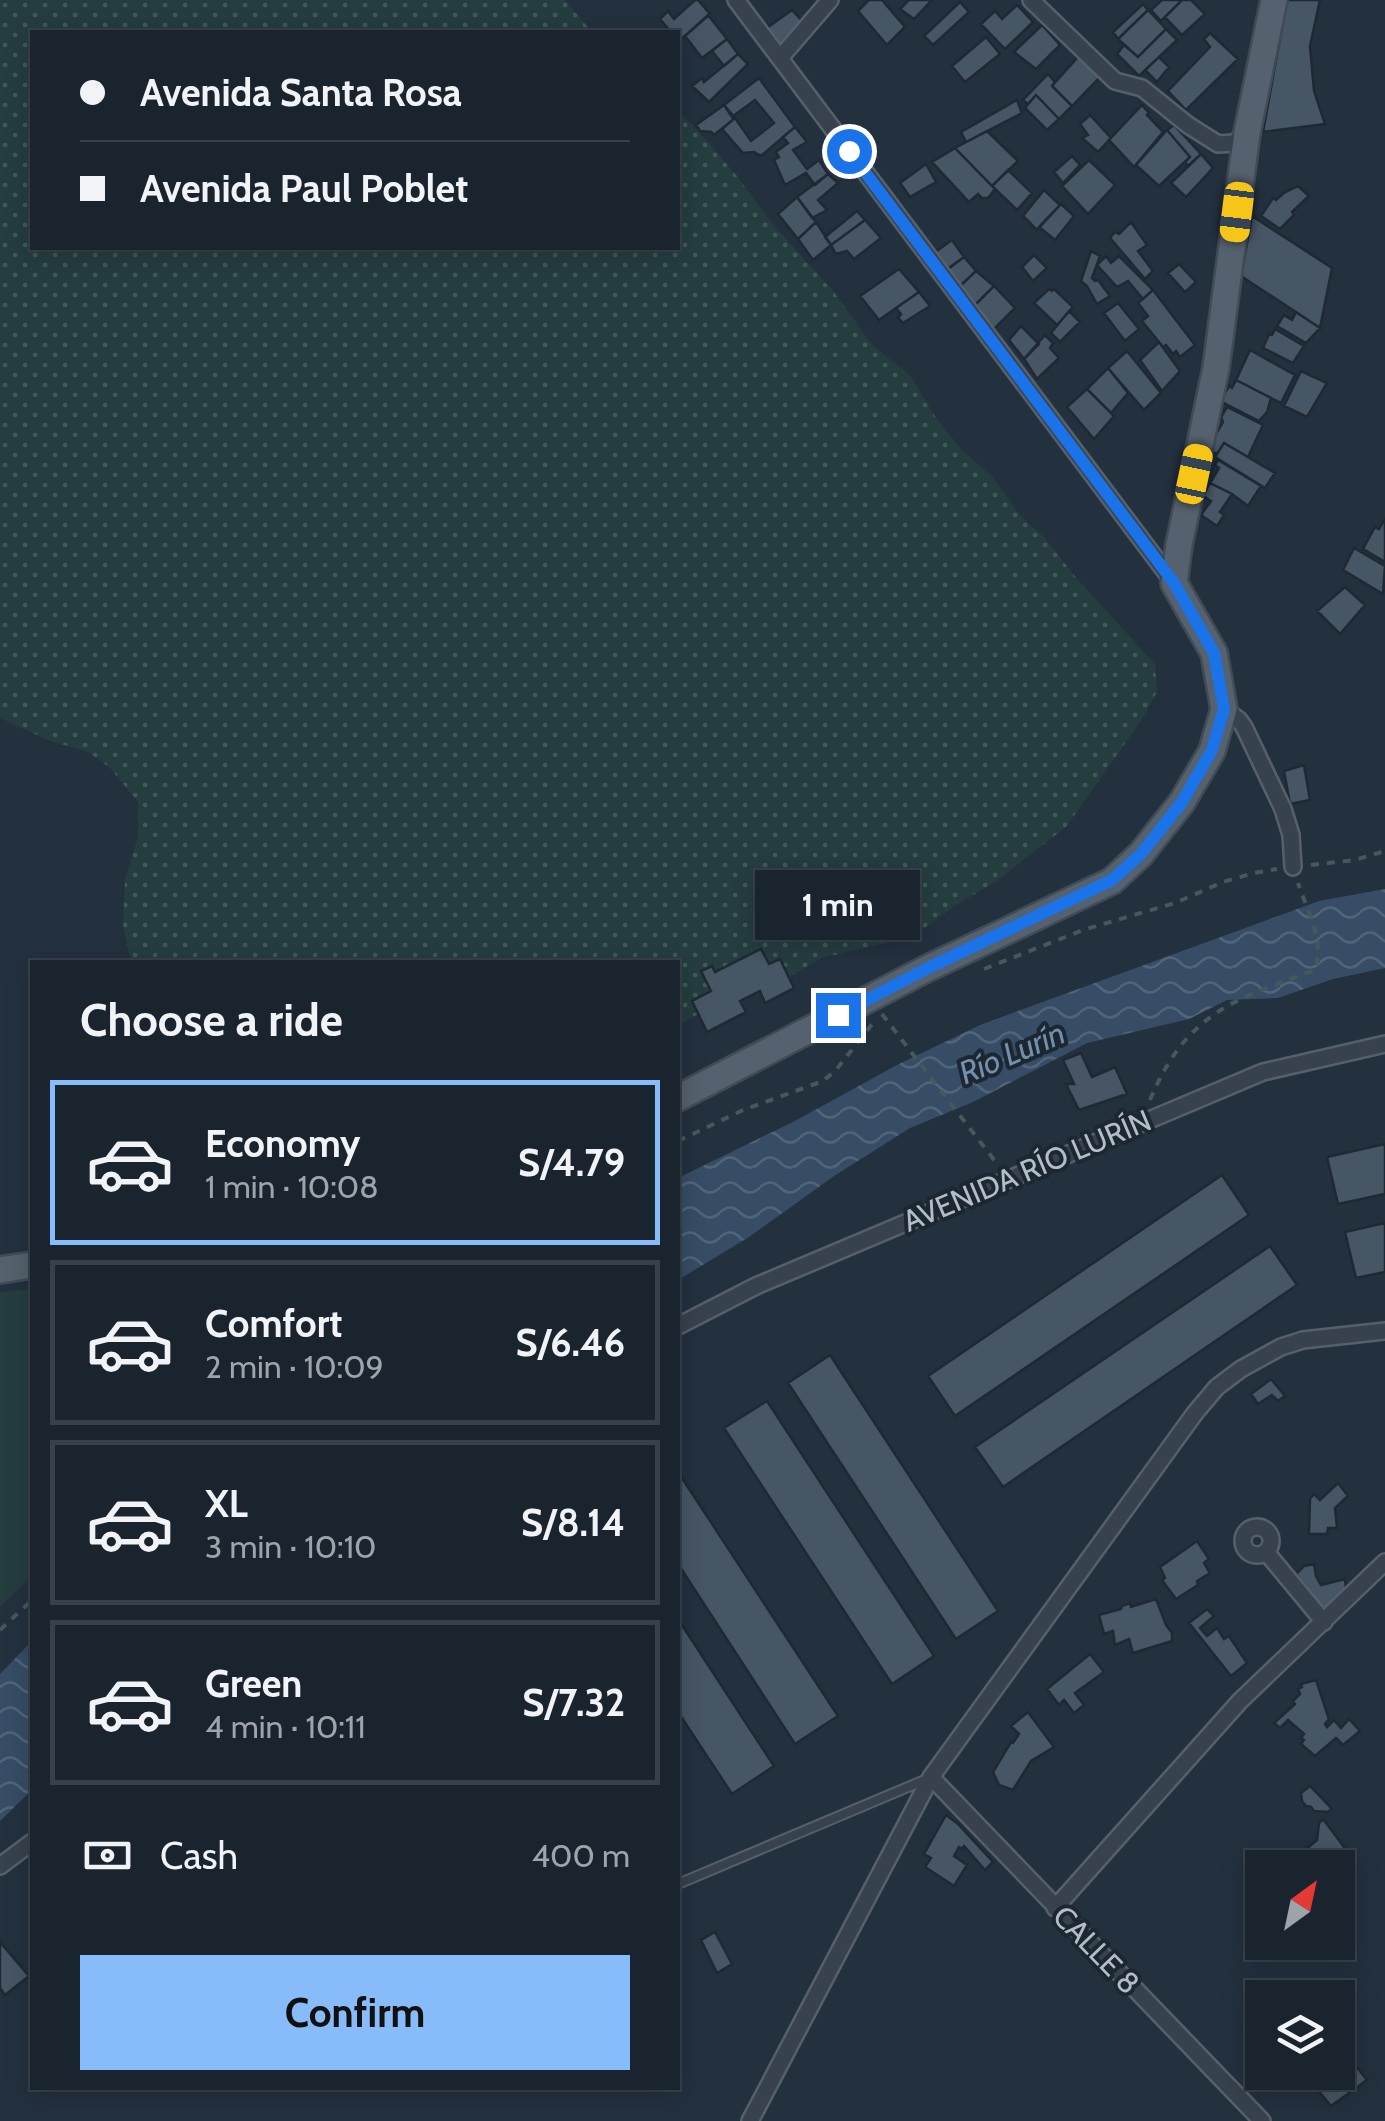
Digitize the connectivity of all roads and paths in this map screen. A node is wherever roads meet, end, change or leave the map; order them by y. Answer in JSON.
{"nodes":[{"id":1,"x":736,"y":0,"type":"edge"},
{"id":2,"x":830,"y":0,"type":"edge"},
{"id":3,"x":1031,"y":0,"type":"edge"},
{"id":4,"x":1274,"y":0,"type":"edge"},
{"id":5,"x":780,"y":58,"type":"junction"},
{"id":6,"x":1247,"y":134,"type":"junction"},
{"id":7,"x":1174,"y":583,"type":"junction"},
{"id":8,"x":1224,"y":709,"type":"junction"},
{"id":9,"x":1385,"y":851,"type":"edge"},
{"id":10,"x":1292,"y":867,"type":"junction"},
{"id":11,"x":982,"y":969,"type":"dead end"},
{"id":12,"x":892,"y":1008,"type":"dead end"},
{"id":13,"x":898,"y":1035,"type":"dead end"},
{"id":14,"x":1385,"y":1044,"type":"edge"},
{"id":15,"x":680,"y":1097,"type":"edge"},
{"id":16,"x":1141,"y":1123,"type":"junction"},
{"id":17,"x":680,"y":1140,"type":"edge"},
{"id":18,"x":1009,"y":1179,"type":"junction"},
{"id":19,"x":30,"y":1265,"type":"edge"},
{"id":20,"x":0,"y":1270,"type":"edge"},
{"id":21,"x":680,"y":1325,"type":"edge"},
{"id":22,"x":1385,"y":1330,"type":"edge"},
{"id":23,"x":1266,"y":1552,"type":"dead end"},
{"id":24,"x":1385,"y":1562,"type":"edge"},
{"id":25,"x":30,"y":1602,"type":"edge"},
{"id":26,"x":1324,"y":1622,"type":"junction"},
{"id":27,"x":0,"y":1630,"type":"edge"},
{"id":28,"x":931,"y":1777,"type":"junction"},
{"id":29,"x":30,"y":1844,"type":"edge"},
{"id":30,"x":0,"y":1866,"type":"edge"},
{"id":31,"x":680,"y":1883,"type":"edge"},
{"id":32,"x":1056,"y":1908,"type":"junction"},
{"id":33,"x":750,"y":2121,"type":"edge"},
{"id":34,"x":1262,"y":2121,"type":"edge"}],
"edges":[{"from":1,"to":5,"type":"street"},
{"from":2,"to":5,"type":"street"},
{"from":3,"to":6,"type":"street"},
{"from":4,"to":6,"type":"main road"},
{"from":5,"to":7,"type":"street"},
{"from":6,"to":7,"type":"main road"},
{"from":7,"to":8,"type":"main road"},
{"from":8,"to":10,"type":"street"},
{"from":8,"to":15,"type":"main road"},
{"from":9,"to":10,"type":"path"},
{"from":10,"to":11,"type":"path"},
{"from":10,"to":16,"type":"path"},
{"from":12,"to":17,"type":"path"},
{"from":13,"to":18,"type":"path"},
{"from":14,"to":16,"type":"street","name":"AVENIDA RÍO LURÍN"},
{"from":16,"to":18,"type":"street","name":"AVENIDA RÍO LURÍN"},
{"from":18,"to":21,"type":"street","name":"AVENIDA RÍO LURÍN"},
{"from":19,"to":20,"type":"main road"},
{"from":22,"to":28,"type":"street"},
{"from":23,"to":26,"type":"street"},
{"from":24,"to":26,"type":"street"},
{"from":25,"to":27,"type":"path"},
{"from":26,"to":32,"type":"street"},
{"from":28,"to":31,"type":"lane"},
{"from":28,"to":32,"type":"street","name":"CALLE 8"},
{"from":28,"to":33,"type":"street"},
{"from":29,"to":30,"type":"street"},
{"from":32,"to":34,"type":"street","name":"CALLE 8"}]}
